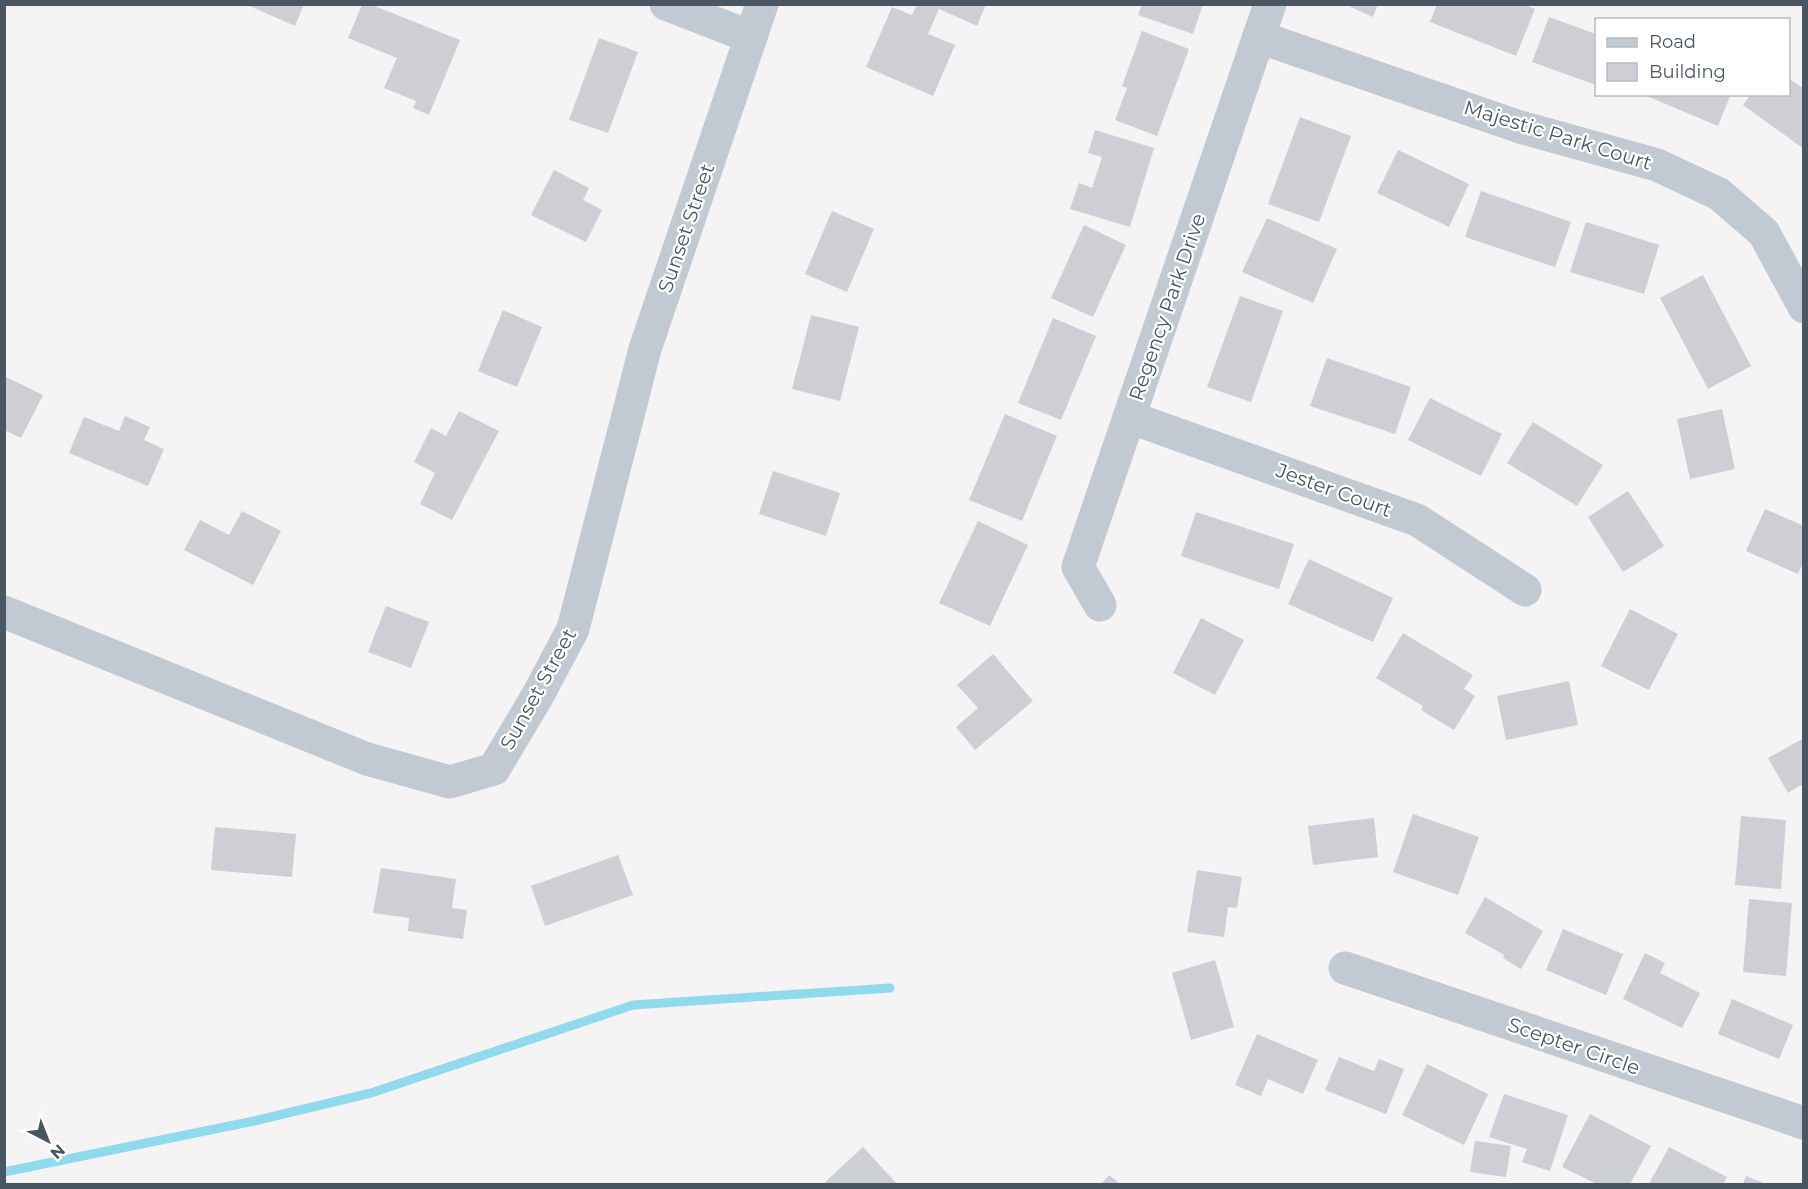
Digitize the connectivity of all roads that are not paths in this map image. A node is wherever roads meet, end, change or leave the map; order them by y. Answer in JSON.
{"nodes":[{"id":1,"x":666,"y":4,"type":"edge"},
{"id":2,"x":762,"y":4,"type":"edge"},
{"id":3,"x":1270,"y":4,"type":"edge"},
{"id":4,"x":751,"y":37,"type":"junction"},
{"id":5,"x":1259,"y":37,"type":"junction"},
{"id":6,"x":1803,"y":307,"type":"edge"},
{"id":7,"x":1129,"y":417,"type":"junction"},
{"id":8,"x":1525,"y":590,"type":"dead end"},
{"id":9,"x":1100,"y":605,"type":"dead end"},
{"id":10,"x":4,"y":612,"type":"edge"},
{"id":11,"x":1345,"y":968,"type":"dead end"},
{"id":12,"x":1803,"y":1124,"type":"edge"}],
"edges":[{"from":1,"to":4,"type":"street"},
{"from":2,"to":4,"type":"street","name":"Sunset Street"},
{"from":3,"to":5,"type":"street","name":"Regency Park Drive"},
{"from":4,"to":10,"type":"street","name":"Sunset Street"},
{"from":5,"to":6,"type":"street","name":"Majestic Park Court"},
{"from":5,"to":7,"type":"street","name":"Regency Park Drive"},
{"from":7,"to":8,"type":"street","name":"Jester Court"},
{"from":7,"to":9,"type":"street","name":"Regency Park Drive"},
{"from":11,"to":12,"type":"street","name":"Scepter Circle"}]}
